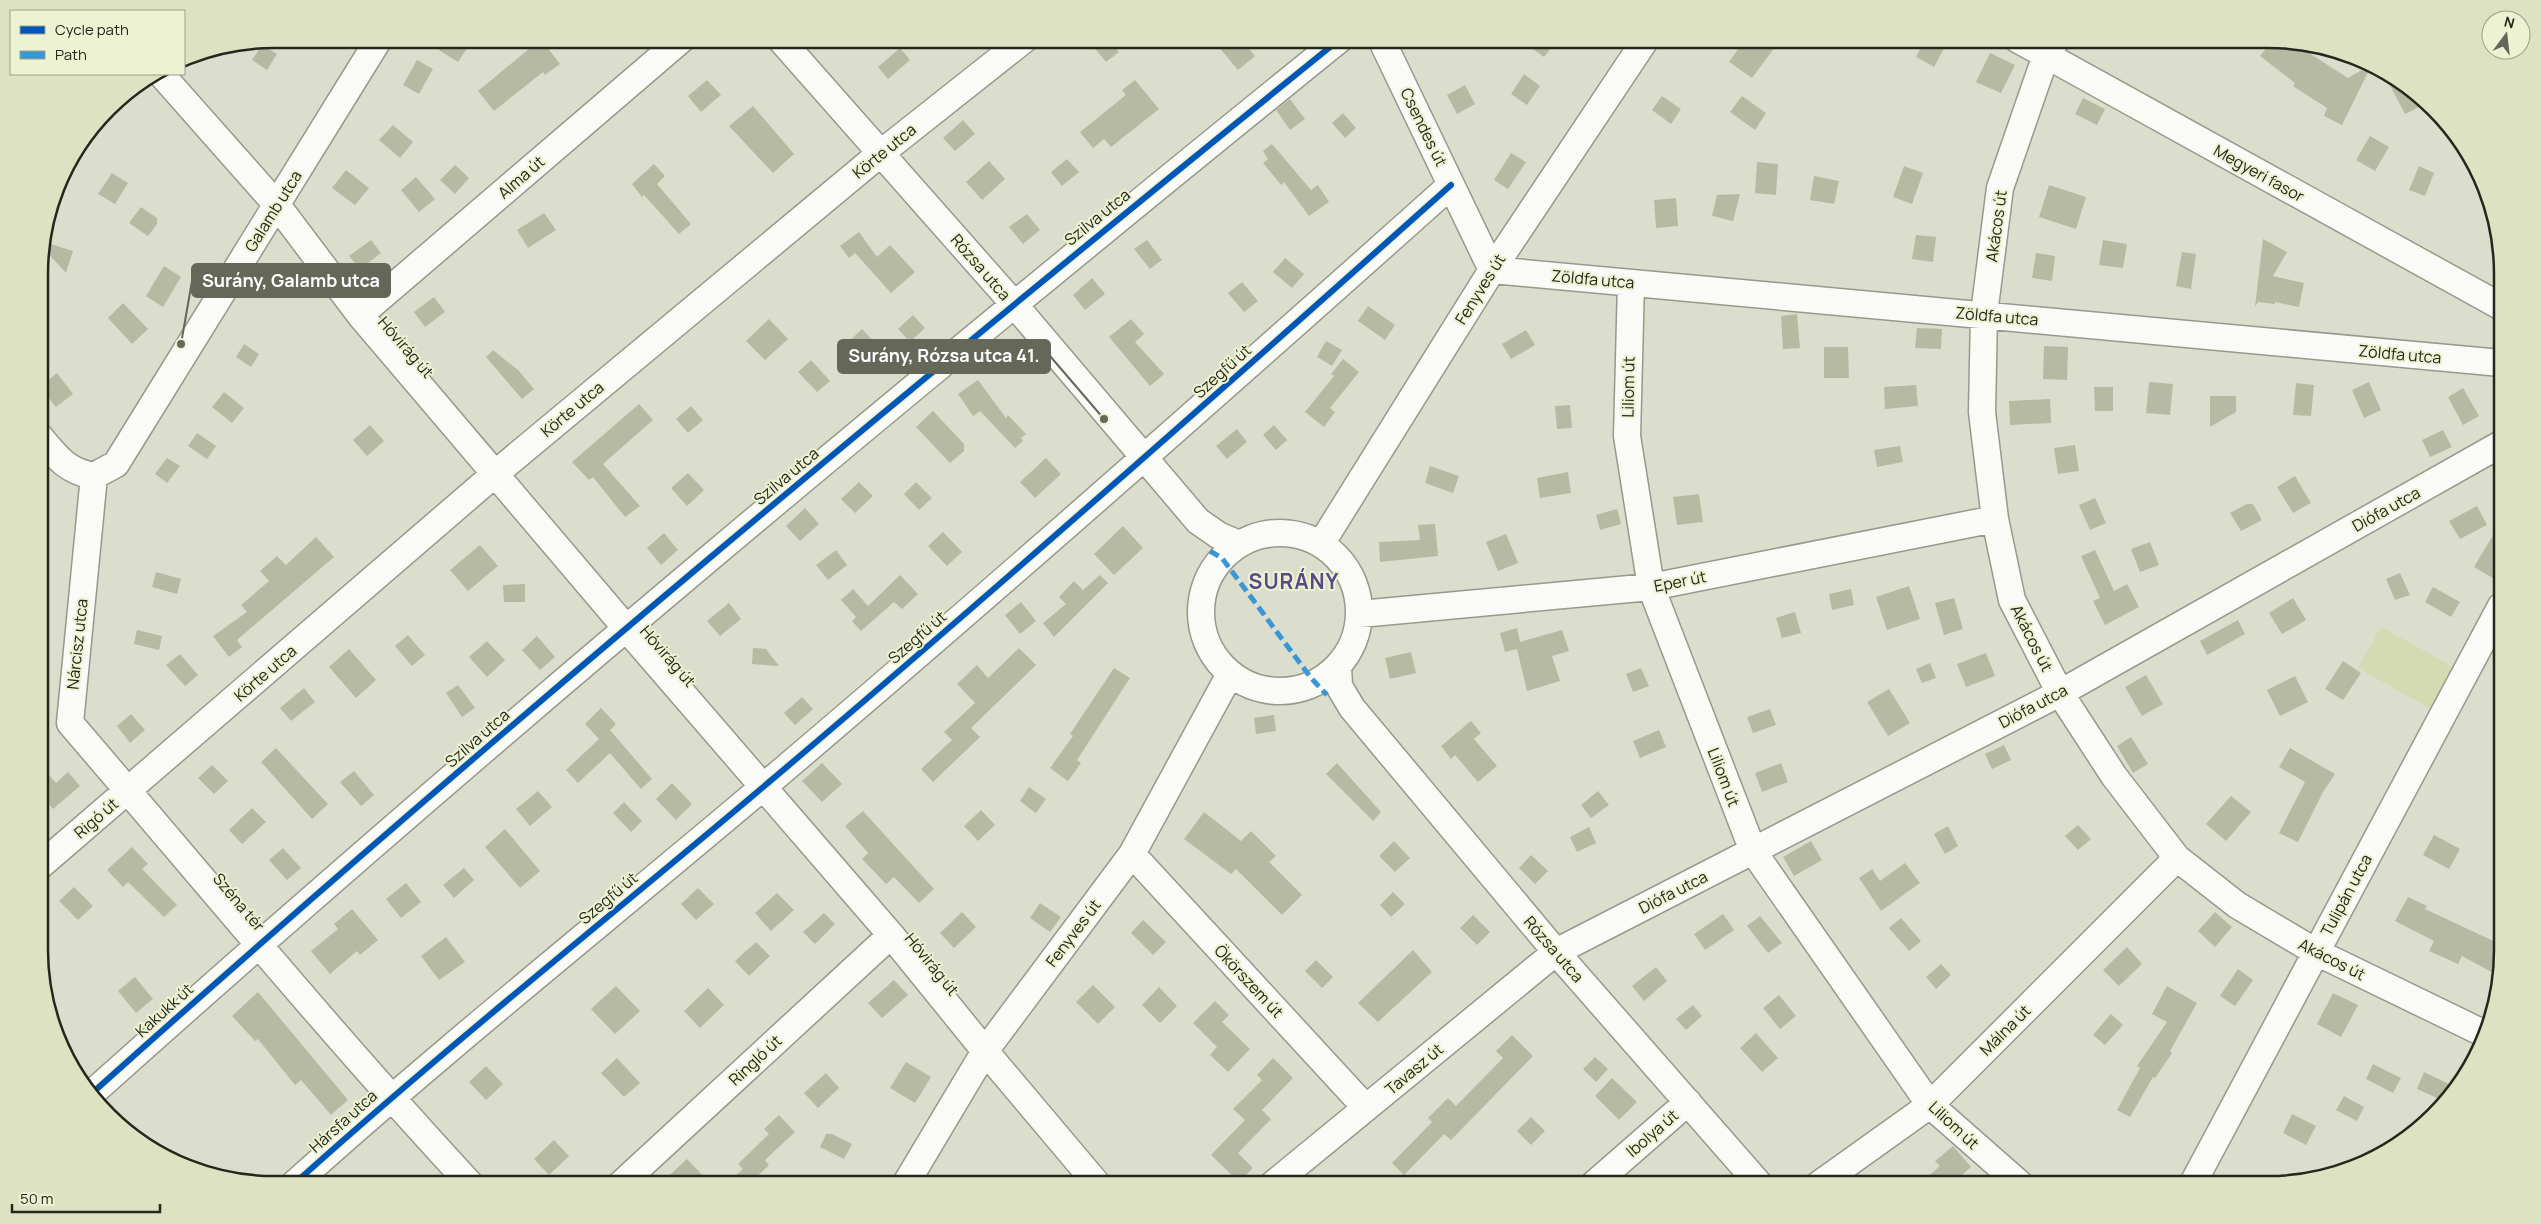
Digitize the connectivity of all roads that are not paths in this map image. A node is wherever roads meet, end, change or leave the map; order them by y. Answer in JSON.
{"nodes":[{"id":1,"x":373,"y":48,"type":"edge"},
{"id":2,"x":672,"y":48,"type":"edge"},
{"id":3,"x":788,"y":48,"type":"edge"},
{"id":4,"x":1014,"y":48,"type":"edge"},
{"id":5,"x":1329,"y":48,"type":"edge"},
{"id":6,"x":1385,"y":48,"type":"edge"},
{"id":7,"x":1640,"y":48,"type":"edge"},
{"id":8,"x":2051,"y":48,"type":"edge"},
{"id":9,"x":2053,"y":48,"type":"edge"},
{"id":10,"x":164,"y":76,"type":"edge"},
{"id":11,"x":881,"y":153,"type":"junction"},
{"id":12,"x":1451,"y":185,"type":"junction"},
{"id":13,"x":277,"y":204,"type":"junction"},
{"id":14,"x":1492,"y":270,"type":"junction"},
{"id":15,"x":1631,"y":283,"type":"junction"},
{"id":16,"x":1013,"y":303,"type":"junction"},
{"id":17,"x":2494,"y":303,"type":"edge"},
{"id":18,"x":1984,"y":314,"type":"junction"},
{"id":19,"x":360,"y":315,"type":"junction"},
{"id":20,"x":2494,"y":362,"type":"edge"},
{"id":21,"x":48,"y":446,"type":"edge"},
{"id":22,"x":2494,"y":448,"type":"edge"},
{"id":23,"x":1145,"y":458,"type":"junction"},
{"id":24,"x":496,"y":473,"type":"junction"},
{"id":25,"x":94,"y":476,"type":"junction"},
{"id":26,"x":1995,"y":519,"type":"junction"},
{"id":27,"x":1198,"y":520,"type":"junction"},
{"id":28,"x":1239,"y":544,"type":"junction"},
{"id":29,"x":1321,"y":544,"type":"junction"},
{"id":30,"x":1212,"y":572,"type":"junction"},
{"id":31,"x":1651,"y":587,"type":"junction"},
{"id":32,"x":1360,"y":614,"type":"junction"},
{"id":33,"x":2494,"y":619,"type":"edge"},
{"id":34,"x":626,"y":628,"type":"junction"},
{"id":35,"x":1338,"y":667,"type":"junction"},
{"id":36,"x":1230,"y":674,"type":"junction"},
{"id":37,"x":1302,"y":689,"type":"junction"},
{"id":38,"x":2060,"y":693,"type":"junction"},
{"id":39,"x":1352,"y":708,"type":"junction"},
{"id":40,"x":763,"y":787,"type":"junction"},
{"id":41,"x":128,"y":790,"type":"junction"},
{"id":42,"x":1753,"y":851,"type":"junction"},
{"id":43,"x":1132,"y":854,"type":"junction"},
{"id":44,"x":48,"y":858,"type":"edge"},
{"id":45,"x":2177,"y":858,"type":"junction"},
{"id":46,"x":891,"y":935,"type":"junction"},
{"id":47,"x":257,"y":945,"type":"junction"},
{"id":48,"x":1556,"y":952,"type":"junction"},
{"id":49,"x":2316,"y":952,"type":"junction"},
{"id":50,"x":2479,"y":1031,"type":"edge"},
{"id":51,"x":984,"y":1051,"type":"junction"},
{"id":52,"x":96,"y":1090,"type":"edge"},
{"id":53,"x":390,"y":1098,"type":"junction"},
{"id":54,"x":1688,"y":1102,"type":"junction"},
{"id":55,"x":1930,"y":1105,"type":"junction"},
{"id":56,"x":1366,"y":1108,"type":"junction"},
{"id":57,"x":302,"y":1176,"type":"edge"},
{"id":58,"x":463,"y":1176,"type":"edge"},
{"id":59,"x":630,"y":1176,"type":"edge"},
{"id":60,"x":910,"y":1176,"type":"edge"},
{"id":61,"x":1090,"y":1176,"type":"edge"},
{"id":62,"x":1283,"y":1176,"type":"edge"},
{"id":63,"x":1603,"y":1176,"type":"edge"},
{"id":64,"x":1752,"y":1176,"type":"edge"},
{"id":65,"x":1831,"y":1176,"type":"edge"},
{"id":66,"x":2011,"y":1176,"type":"edge"},
{"id":67,"x":2197,"y":1176,"type":"edge"}],
"edges":[{"from":1,"to":13,"type":"street","name":"Galamb utca"},
{"from":2,"to":19,"type":"street","name":"Alma út"},
{"from":3,"to":11,"type":"street","name":"Rózsa utca"},
{"from":4,"to":11,"type":"street","name":"Körte utca"},
{"from":5,"to":16,"type":"street","name":"Szilva utca"},
{"from":6,"to":12,"type":"street","name":"Csendes út"},
{"from":7,"to":14,"type":"street","name":"Fenyves út"},
{"from":8,"to":18,"type":"street","name":"Akácos út"},
{"from":9,"to":17,"type":"street","name":"Megyeri fasor"},
{"from":10,"to":13,"type":"street","name":"Hóvirág út"},
{"from":11,"to":16,"type":"street","name":"Rózsa utca"},
{"from":11,"to":24,"type":"street","name":"Körte utca"},
{"from":12,"to":14,"type":"street","name":"Csendes út"},
{"from":12,"to":23,"type":"street","name":"Szegfű út"},
{"from":13,"to":19,"type":"street","name":"Hóvirág út"},
{"from":13,"to":25,"type":"street","name":"Galamb utca"},
{"from":14,"to":15,"type":"street","name":"Zöldfa utca"},
{"from":14,"to":29,"type":"street","name":"Fenyves út"},
{"from":15,"to":18,"type":"street","name":"Zöldfa utca"},
{"from":15,"to":31,"type":"street","name":"Liliom út"},
{"from":16,"to":23,"type":"street","name":"Rózsa utca"},
{"from":16,"to":34,"type":"street","name":"Szilva utca"},
{"from":18,"to":20,"type":"street","name":"Zöldfa utca"},
{"from":18,"to":26,"type":"street","name":"Akácos út"},
{"from":19,"to":24,"type":"street","name":"Hóvirág út"},
{"from":21,"to":25,"type":"street"},
{"from":22,"to":38,"type":"street","name":"Diófa utca"},
{"from":23,"to":27,"type":"street","name":"Rózsa utca"},
{"from":23,"to":40,"type":"street","name":"Szegfű út"},
{"from":24,"to":34,"type":"street","name":"Hóvirág út"},
{"from":24,"to":41,"type":"street","name":"Körte utca"},
{"from":25,"to":41,"type":"street","name":"Nárcisz utca"},
{"from":26,"to":31,"type":"street","name":"Eper út"},
{"from":26,"to":38,"type":"street","name":"Akácos út"},
{"from":27,"to":28,"type":"street"},
{"from":27,"to":30,"type":"street"},
{"from":28,"to":29,"type":"street"},
{"from":28,"to":30,"type":"street"},
{"from":29,"to":32,"type":"street"},
{"from":30,"to":36,"type":"street"},
{"from":31,"to":32,"type":"street","name":"Eper út"},
{"from":31,"to":42,"type":"street","name":"Liliom út"},
{"from":32,"to":35,"type":"street"},
{"from":33,"to":49,"type":"street","name":"Tulipán utca"},
{"from":34,"to":40,"type":"street","name":"Hóvirág út"},
{"from":34,"to":47,"type":"street","name":"Szilva utca"},
{"from":35,"to":37,"type":"street"},
{"from":35,"to":39,"type":"street"},
{"from":36,"to":37,"type":"street"},
{"from":36,"to":43,"type":"street","name":"Fenyves út"},
{"from":37,"to":39,"type":"street"},
{"from":38,"to":42,"type":"street","name":"Diófa utca"},
{"from":38,"to":45,"type":"street","name":"Akácos út"},
{"from":39,"to":48,"type":"street","name":"Rózsa utca"},
{"from":40,"to":46,"type":"street","name":"Hóvirág út"},
{"from":40,"to":53,"type":"street","name":"Szegfű út"},
{"from":41,"to":44,"type":"street","name":"Rigó út"},
{"from":41,"to":47,"type":"street","name":"Széna tér"},
{"from":42,"to":48,"type":"street","name":"Diófa utca"},
{"from":42,"to":55,"type":"street","name":"Liliom út"},
{"from":43,"to":51,"type":"street","name":"Fenyves út"},
{"from":43,"to":56,"type":"street","name":"Ökörszem út"},
{"from":45,"to":49,"type":"street","name":"Akácos út"},
{"from":45,"to":55,"type":"street","name":"Málna út"},
{"from":46,"to":51,"type":"street","name":"Hóvirág út"},
{"from":46,"to":59,"type":"street","name":"Ringló út"},
{"from":47,"to":52,"type":"street","name":"Kakukk út"},
{"from":47,"to":53,"type":"street","name":"Széna tér"},
{"from":48,"to":54,"type":"street","name":"Rózsa utca"},
{"from":48,"to":56,"type":"street","name":"Tavasz út"},
{"from":49,"to":50,"type":"street","name":"Akácos út"},
{"from":49,"to":67,"type":"street","name":"Tulipán utca"},
{"from":51,"to":60,"type":"street","name":"Fenyves út"},
{"from":51,"to":61,"type":"street","name":"Hóvirág út"},
{"from":53,"to":57,"type":"street","name":"Hársfa utca"},
{"from":53,"to":58,"type":"street"},
{"from":54,"to":63,"type":"street","name":"Ibolya út"},
{"from":54,"to":64,"type":"street","name":"Rózsa utca"},
{"from":55,"to":65,"type":"street","name":"Málna út"},
{"from":55,"to":66,"type":"street","name":"Liliom út"},
{"from":56,"to":62,"type":"street","name":"Tavasz út"}]}
